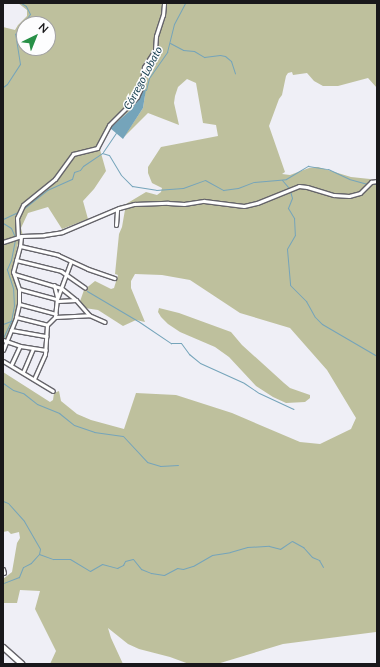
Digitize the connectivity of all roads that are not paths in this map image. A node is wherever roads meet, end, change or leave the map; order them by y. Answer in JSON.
{"nodes":[{"id":1,"x":164,"y":3,"type":"edge"},
{"id":2,"x":377,"y":181,"type":"edge"},
{"id":3,"x":117,"y":209,"type":"junction"},
{"id":4,"x":116,"y":225,"type":"dead end"},
{"id":5,"x":17,"y":237,"type":"junction"},
{"id":6,"x":3,"y":242,"type":"edge"},
{"id":7,"x":20,"y":246,"type":"junction"},
{"id":8,"x":16,"y":260,"type":"junction"},
{"id":9,"x":71,"y":261,"type":"junction"},
{"id":10,"x":66,"y":273,"type":"junction"},
{"id":11,"x":14,"y":274,"type":"junction"},
{"id":12,"x":114,"y":278,"type":"dead end"},
{"id":13,"x":54,"y":285,"type":"junction"},
{"id":14,"x":61,"y":288,"type":"junction"},
{"id":15,"x":85,"y":288,"type":"dead end"},
{"id":16,"x":19,"y":289,"type":"junction"},
{"id":17,"x":57,"y":299,"type":"junction"},
{"id":18,"x":76,"y":300,"type":"junction"},
{"id":19,"x":19,"y":304,"type":"junction"},
{"id":20,"x":56,"y":315,"type":"junction"},
{"id":21,"x":89,"y":315,"type":"junction"},
{"id":22,"x":16,"y":316,"type":"junction"},
{"id":23,"x":105,"y":322,"type":"dead end"},
{"id":24,"x":47,"y":325,"type":"junction"},
{"id":25,"x":11,"y":330,"type":"junction"},
{"id":26,"x":46,"y":336,"type":"junction"},
{"id":27,"x":5,"y":341,"type":"edge"},
{"id":28,"x":20,"y":346,"type":"junction"},
{"id":29,"x":33,"y":349,"type":"junction"},
{"id":30,"x":3,"y":350,"type":"edge"},
{"id":31,"x":46,"y":350,"type":"junction"},
{"id":32,"x":3,"y":361,"type":"edge"},
{"id":33,"x":11,"y":365,"type":"junction"},
{"id":34,"x":22,"y":372,"type":"junction"},
{"id":35,"x":34,"y":379,"type":"junction"},
{"id":36,"x":53,"y":391,"type":"dead end"},
{"id":37,"x":3,"y":647,"type":"edge"},
{"id":38,"x":21,"y":663,"type":"edge"}],
"edges":[{"from":1,"to":5,"type":"street"},
{"from":2,"to":3,"type":"street"},
{"from":3,"to":4,"type":"street"},
{"from":3,"to":5,"type":"street"},
{"from":5,"to":6,"type":"street"},
{"from":5,"to":7,"type":"street"},
{"from":7,"to":8,"type":"street"},
{"from":7,"to":9,"type":"street"},
{"from":8,"to":10,"type":"street"},
{"from":8,"to":11,"type":"street"},
{"from":9,"to":10,"type":"street"},
{"from":9,"to":12,"type":"street"},
{"from":10,"to":14,"type":"street"},
{"from":10,"to":15,"type":"street"},
{"from":11,"to":13,"type":"street"},
{"from":11,"to":16,"type":"street"},
{"from":13,"to":14,"type":"street"},
{"from":13,"to":17,"type":"street"},
{"from":14,"to":17,"type":"street"},
{"from":14,"to":18,"type":"street"},
{"from":16,"to":17,"type":"street"},
{"from":16,"to":19,"type":"street"},
{"from":17,"to":18,"type":"street"},
{"from":17,"to":20,"type":"street"},
{"from":18,"to":21,"type":"street"},
{"from":19,"to":20,"type":"street"},
{"from":19,"to":22,"type":"street"},
{"from":20,"to":21,"type":"street"},
{"from":20,"to":24,"type":"street"},
{"from":21,"to":23,"type":"street"},
{"from":22,"to":24,"type":"street"},
{"from":22,"to":25,"type":"street"},
{"from":24,"to":26,"type":"street"},
{"from":25,"to":26,"type":"street"},
{"from":25,"to":27,"type":"street"},
{"from":26,"to":31,"type":"street"},
{"from":27,"to":28,"type":"street"},
{"from":27,"to":30,"type":"street"},
{"from":28,"to":29,"type":"street"},
{"from":28,"to":33,"type":"street"},
{"from":29,"to":31,"type":"street"},
{"from":29,"to":34,"type":"street"},
{"from":31,"to":35,"type":"street"},
{"from":32,"to":33,"type":"street"},
{"from":33,"to":34,"type":"street"},
{"from":34,"to":35,"type":"street"},
{"from":35,"to":36,"type":"street"},
{"from":37,"to":38,"type":"highway"}]}
